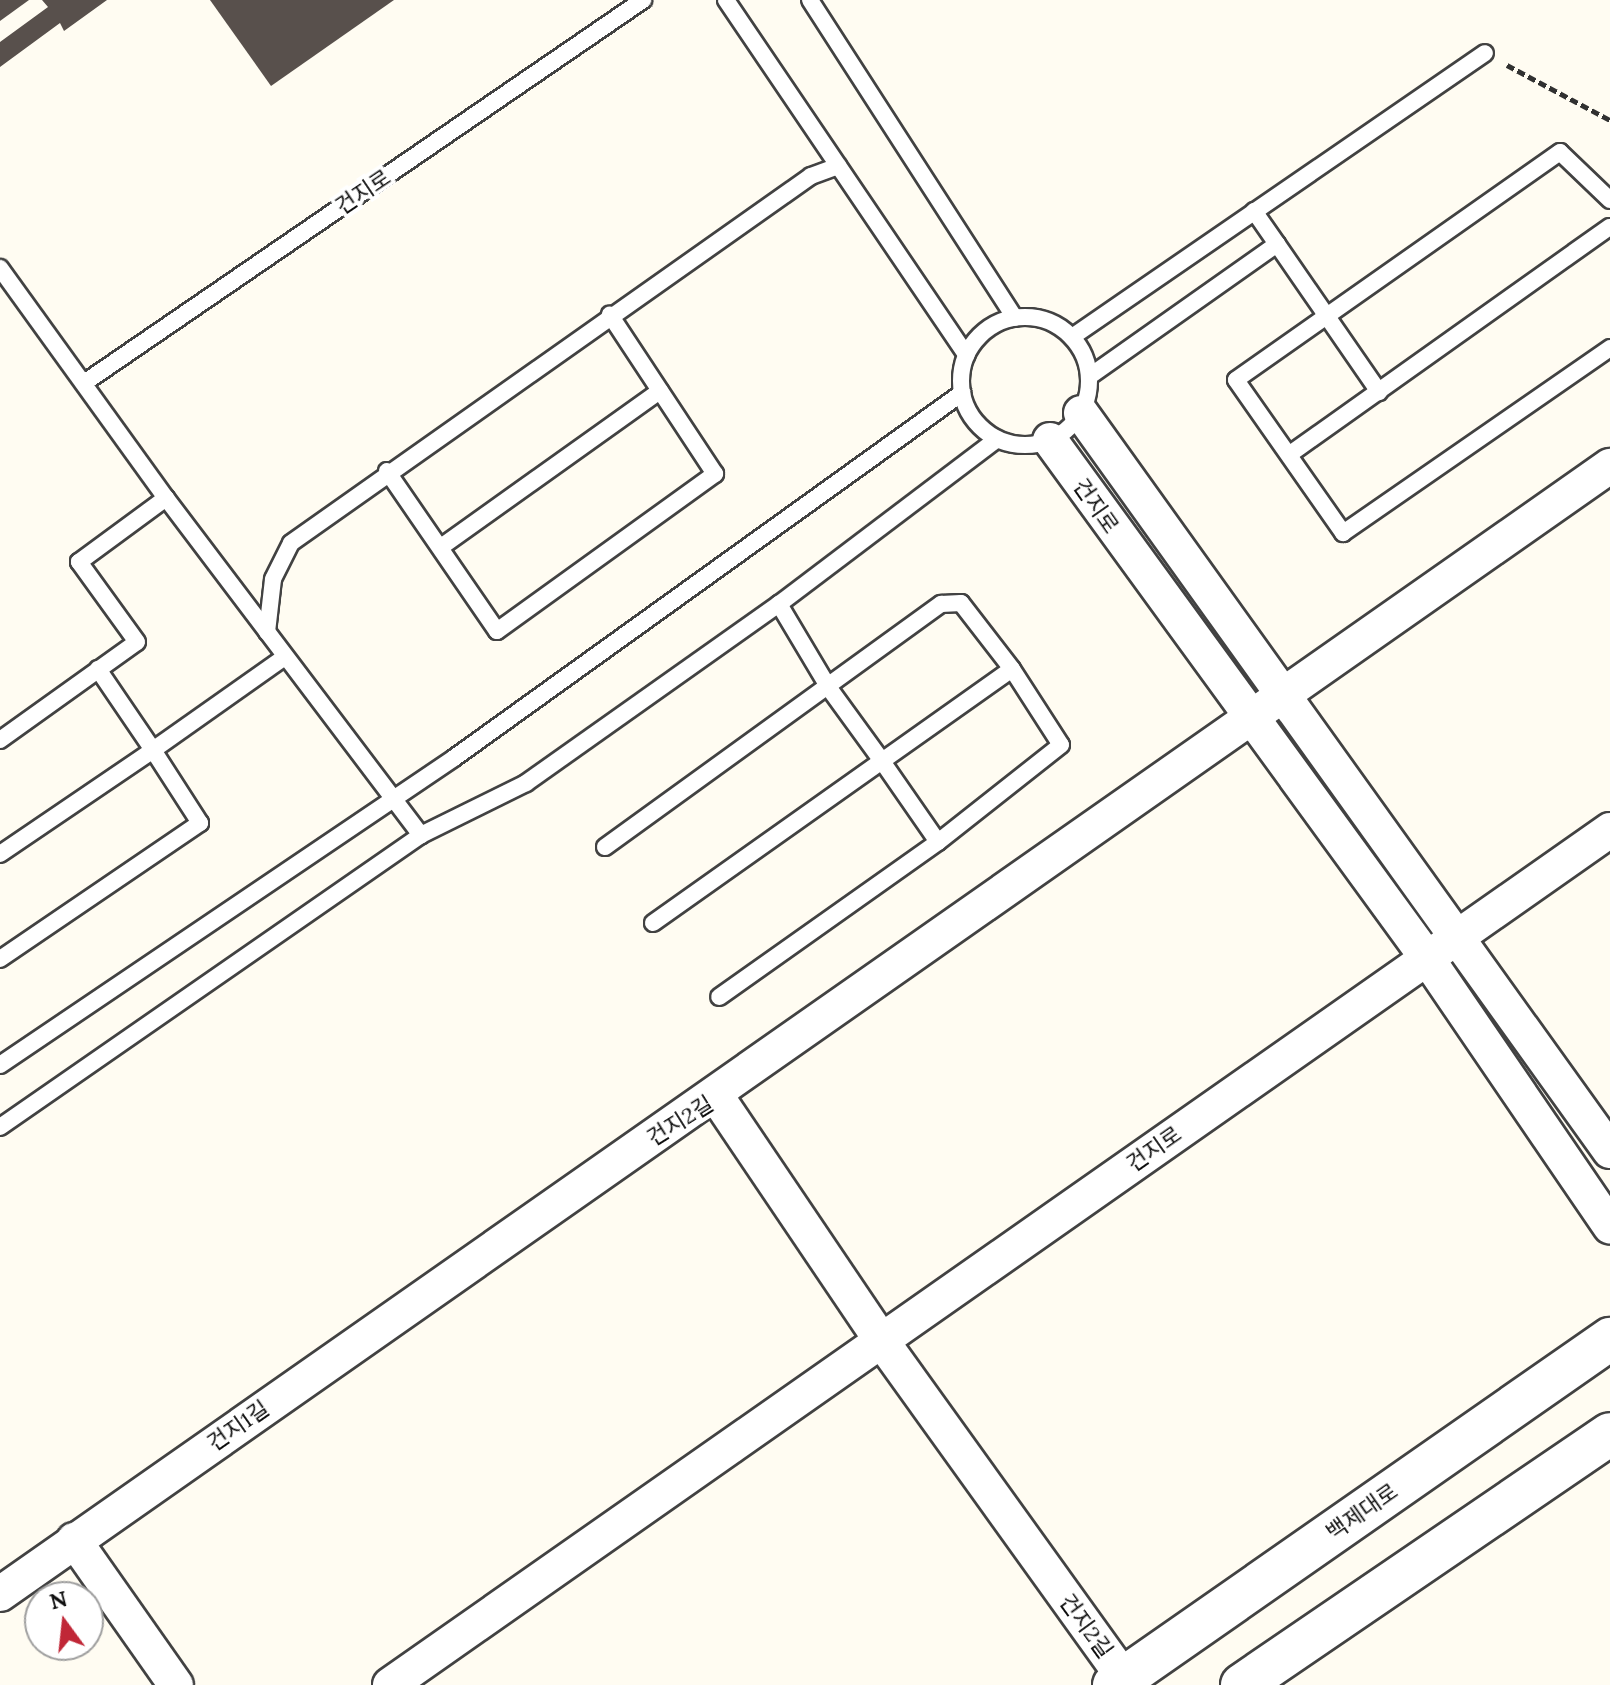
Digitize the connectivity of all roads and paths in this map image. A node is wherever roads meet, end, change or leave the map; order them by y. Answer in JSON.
{"nodes":[{"id":1,"x":643,"y":0,"type":"edge"},
{"id":2,"x":726,"y":0,"type":"edge"},
{"id":3,"x":810,"y":0,"type":"edge"},
{"id":4,"x":1485,"y":53,"type":"joint"},
{"id":5,"x":1610,"y":120,"type":"edge"},
{"id":6,"x":838,"y":166,"type":"junction"},
{"id":7,"x":1610,"y":200,"type":"edge"},
{"id":8,"x":1254,"y":211,"type":"junction"},
{"id":9,"x":1610,"y":227,"type":"edge"},
{"id":10,"x":1277,"y":244,"type":"junction"},
{"id":11,"x":0,"y":268,"type":"edge"},
{"id":12,"x":610,"y":315,"type":"junction"},
{"id":13,"x":1326,"y":316,"type":"junction"},
{"id":14,"x":1015,"y":318,"type":"junction"},
{"id":15,"x":1072,"y":337,"type":"junction"},
{"id":16,"x":1610,"y":348,"type":"edge"},
{"id":17,"x":966,"y":355,"type":"junction"},
{"id":18,"x":1090,"y":376,"type":"junction"},
{"id":19,"x":84,"y":383,"type":"junction"},
{"id":20,"x":660,"y":391,"type":"junction"},
{"id":21,"x":1379,"y":392,"type":"junction"},
{"id":22,"x":962,"y":393,"type":"junction"},
{"id":23,"x":1081,"y":413,"type":"junction"},
{"id":24,"x":997,"y":439,"type":"junction"},
{"id":25,"x":1050,"y":440,"type":"junction"},
{"id":26,"x":1290,"y":454,"type":"junction"},
{"id":27,"x":1610,"y":466,"type":"edge"},
{"id":28,"x":387,"y":471,"type":"junction"},
{"id":29,"x":166,"y":498,"type":"junction"},
{"id":30,"x":441,"y":547,"type":"junction"},
{"id":31,"x":779,"y":604,"type":"junction"},
{"id":32,"x":267,"y":632,"type":"junction"},
{"id":33,"x":285,"y":657,"type":"junction"},
{"id":34,"x":98,"y":669,"type":"junction"},
{"id":35,"x":1012,"y":669,"type":"junction"},
{"id":36,"x":829,"y":688,"type":"junction"},
{"id":37,"x":1283,"y":692,"type":"junction"},
{"id":38,"x":1249,"y":716,"type":"junction"},
{"id":39,"x":0,"y":740,"type":"edge"},
{"id":40,"x":153,"y":750,"type":"junction"},
{"id":41,"x":882,"y":761,"type":"junction"},
{"id":42,"x":394,"y":798,"type":"junction"},
{"id":43,"x":1610,"y":830,"type":"edge"},
{"id":44,"x":421,"y":835,"type":"junction"},
{"id":45,"x":938,"y":842,"type":"junction"},
{"id":46,"x":605,"y":847,"type":"dead end"},
{"id":47,"x":0,"y":854,"type":"edge"},
{"id":48,"x":653,"y":923,"type":"dead end"},
{"id":49,"x":1455,"y":938,"type":"junction"},
{"id":50,"x":1427,"y":958,"type":"junction"},
{"id":51,"x":0,"y":959,"type":"edge"},
{"id":52,"x":719,"y":997,"type":"dead end"},
{"id":53,"x":0,"y":1065,"type":"edge"},
{"id":54,"x":715,"y":1094,"type":"junction"},
{"id":55,"x":0,"y":1127,"type":"edge"},
{"id":56,"x":1610,"y":1151,"type":"edge"},
{"id":57,"x":1610,"y":1226,"type":"edge"},
{"id":58,"x":402,"y":1313,"type":"joint"},
{"id":59,"x":1610,"y":1339,"type":"edge"},
{"id":60,"x":881,"y":1340,"type":"junction"},
{"id":61,"x":1610,"y":1434,"type":"edge"},
{"id":62,"x":74,"y":1540,"type":"junction"},
{"id":63,"x":0,"y":1594,"type":"edge"},
{"id":64,"x":1119,"y":1681,"type":"edge"},
{"id":65,"x":176,"y":1685,"type":"edge"},
{"id":66,"x":390,"y":1685,"type":"edge"},
{"id":67,"x":1242,"y":1685,"type":"edge"}],
"edges":[{"from":1,"to":19,"type":"lane","name":"건지로"},
{"from":2,"to":6,"type":"lane"},
{"from":3,"to":14,"type":"lane"},
{"from":4,"to":5,"type":"path"},
{"from":4,"to":8,"type":"lane"},
{"from":6,"to":12,"type":"lane"},
{"from":6,"to":17,"type":"lane"},
{"from":7,"to":13,"type":"lane"},
{"from":8,"to":10,"type":"lane"},
{"from":8,"to":15,"type":"lane"},
{"from":9,"to":21,"type":"lane"},
{"from":10,"to":13,"type":"lane"},
{"from":10,"to":18,"type":"lane"},
{"from":11,"to":19,"type":"lane"},
{"from":12,"to":20,"type":"lane"},
{"from":12,"to":28,"type":"lane"},
{"from":13,"to":21,"type":"lane"},
{"from":13,"to":26,"type":"lane"},
{"from":14,"to":15,"type":"lane"},
{"from":14,"to":17,"type":"lane"},
{"from":15,"to":18,"type":"lane"},
{"from":16,"to":26,"type":"lane"},
{"from":17,"to":22,"type":"lane"},
{"from":18,"to":23,"type":"lane"},
{"from":19,"to":29,"type":"lane"},
{"from":20,"to":30,"type":"lane"},
{"from":20,"to":30,"type":"lane"},
{"from":21,"to":26,"type":"lane"},
{"from":22,"to":24,"type":"lane"},
{"from":22,"to":42,"type":"lane"},
{"from":23,"to":25,"type":"lane"},
{"from":23,"to":37,"type":"street","name":"건지로"},
{"from":24,"to":25,"type":"lane"},
{"from":24,"to":31,"type":"lane"},
{"from":25,"to":38,"type":"street","name":"건지로"},
{"from":27,"to":37,"type":"street"},
{"from":28,"to":30,"type":"lane"},
{"from":28,"to":32,"type":"lane"},
{"from":29,"to":32,"type":"lane"},
{"from":29,"to":34,"type":"lane"},
{"from":31,"to":36,"type":"lane"},
{"from":31,"to":44,"type":"lane"},
{"from":32,"to":33,"type":"lane"},
{"from":33,"to":40,"type":"lane"},
{"from":33,"to":42,"type":"lane"},
{"from":34,"to":39,"type":"lane"},
{"from":34,"to":40,"type":"lane"},
{"from":35,"to":36,"type":"lane"},
{"from":35,"to":41,"type":"lane"},
{"from":35,"to":45,"type":"lane"},
{"from":36,"to":41,"type":"lane"},
{"from":36,"to":46,"type":"lane"},
{"from":37,"to":38,"type":"street"},
{"from":37,"to":49,"type":"street","name":"건지로"},
{"from":38,"to":50,"type":"street","name":"건지로"},
{"from":38,"to":54,"type":"street"},
{"from":40,"to":47,"type":"lane"},
{"from":40,"to":51,"type":"lane"},
{"from":41,"to":45,"type":"lane"},
{"from":41,"to":48,"type":"lane"},
{"from":42,"to":44,"type":"lane"},
{"from":42,"to":53,"type":"lane"},
{"from":43,"to":49,"type":"street","name":"건지로"},
{"from":44,"to":55,"type":"lane"},
{"from":45,"to":52,"type":"lane"},
{"from":49,"to":50,"type":"street","name":"건지로"},
{"from":49,"to":56,"type":"street","name":"건지로"},
{"from":50,"to":57,"type":"street","name":"건지로"},
{"from":50,"to":60,"type":"street","name":"건지로"},
{"from":54,"to":58,"type":"street","name":"건지2길"},
{"from":54,"to":60,"type":"street","name":"건지2길"},
{"from":58,"to":62,"type":"street","name":"건지1길"},
{"from":59,"to":64,"type":"street","name":"백제대로"},
{"from":60,"to":64,"type":"street","name":"건지2길"},
{"from":60,"to":66,"type":"street"},
{"from":61,"to":67,"type":"street"},
{"from":62,"to":63,"type":"street","name":"건지1길"},
{"from":62,"to":65,"type":"street"}]}
